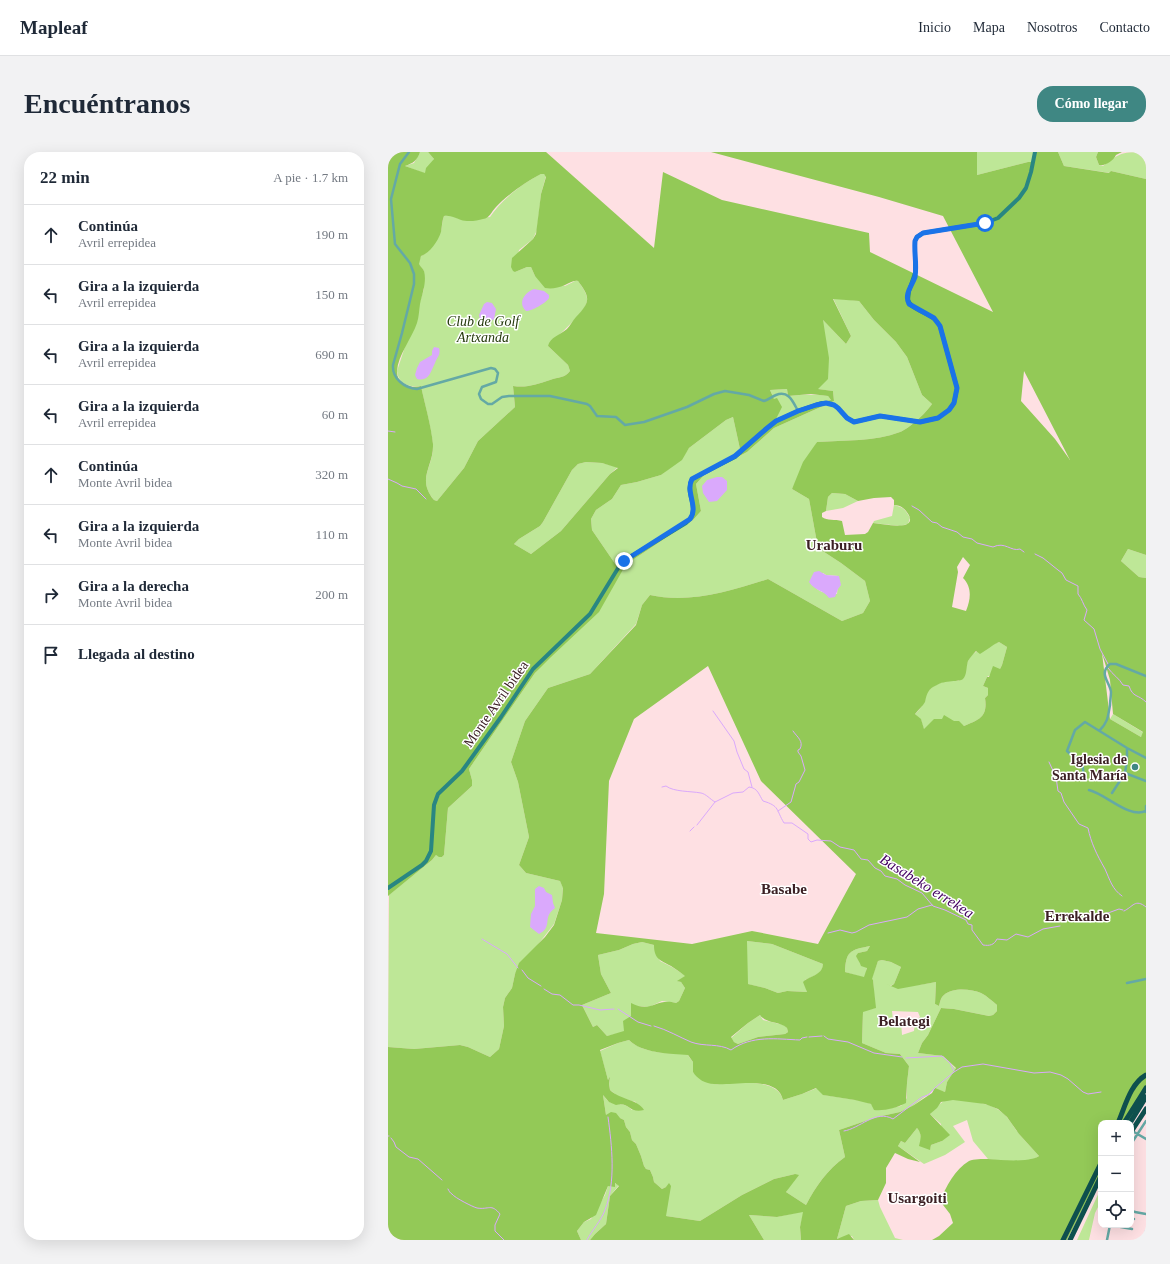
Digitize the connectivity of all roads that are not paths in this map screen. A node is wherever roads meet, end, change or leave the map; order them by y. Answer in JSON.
{"nodes":[{"id":1,"x":409,"y":152,"type":"edge"},
{"id":2,"x":1035,"y":152,"type":"edge"},
{"id":3,"x":798,"y":411,"type":"junction"},
{"id":4,"x":1146,"y":676,"type":"edge"},
{"id":5,"x":1100,"y":730,"type":"junction"},
{"id":6,"x":1127,"y":748,"type":"junction"},
{"id":7,"x":1146,"y":758,"type":"edge"},
{"id":8,"x":1125,"y":773,"type":"junction"},
{"id":9,"x":1083,"y":776,"type":"dead end"},
{"id":10,"x":1146,"y":781,"type":"edge"},
{"id":11,"x":1089,"y":790,"type":"dead end"},
{"id":12,"x":1112,"y":793,"type":"dead end"},
{"id":13,"x":1146,"y":806,"type":"edge"},
{"id":14,"x":1146,"y":812,"type":"edge"},
{"id":15,"x":388,"y":888,"type":"edge"},
{"id":16,"x":1146,"y":979,"type":"edge"},
{"id":17,"x":1127,"y":983,"type":"dead end"},
{"id":18,"x":1146,"y":1075,"type":"edge"},
{"id":19,"x":1146,"y":1088,"type":"edge"},
{"id":20,"x":1146,"y":1097,"type":"edge"},
{"id":21,"x":1146,"y":1109,"type":"edge"},
{"id":22,"x":1119,"y":1120,"type":"edge"},
{"id":23,"x":1126,"y":1120,"type":"edge"},
{"id":24,"x":1132,"y":1120,"type":"edge"},
{"id":25,"x":1146,"y":1121,"type":"edge"},
{"id":26,"x":1134,"y":1133,"type":"edge"},
{"id":27,"x":1146,"y":1139,"type":"edge"},
{"id":28,"x":1098,"y":1164,"type":"edge"},
{"id":29,"x":1098,"y":1169,"type":"edge"},
{"id":30,"x":1098,"y":1182,"type":"edge"},
{"id":31,"x":1098,"y":1187,"type":"edge"},
{"id":32,"x":1079,"y":1206,"type":"junction"},
{"id":33,"x":1083,"y":1211,"type":"junction"},
{"id":34,"x":1134,"y":1212,"type":"edge"},
{"id":35,"x":1146,"y":1214,"type":"edge"},
{"id":36,"x":1109,"y":1228,"type":"edge"},
{"id":37,"x":1126,"y":1228,"type":"edge"},
{"id":38,"x":1132,"y":1229,"type":"dead end"},
{"id":39,"x":1146,"y":1231,"type":"edge"},
{"id":40,"x":1063,"y":1240,"type":"edge"},
{"id":41,"x":1070,"y":1240,"type":"edge"},
{"id":42,"x":1107,"y":1240,"type":"edge"},
{"id":43,"x":1144,"y":1240,"type":"edge"}],
"edges":[{"from":1,"to":3,"type":"street"},
{"from":2,"to":3,"type":"street"},
{"from":3,"to":15,"type":"street","name":"Monte Avril bidea"},
{"from":4,"to":5,"type":"street"},
{"from":5,"to":6,"type":"street"},
{"from":5,"to":9,"type":"street"},
{"from":6,"to":7,"type":"street"},
{"from":6,"to":8,"type":"street"},
{"from":8,"to":10,"type":"street"},
{"from":8,"to":12,"type":"street"},
{"from":11,"to":14,"type":"street"},
{"from":13,"to":14,"type":"street"},
{"from":16,"to":17,"type":"street"},
{"from":18,"to":22,"type":"highway"},
{"from":19,"to":23,"type":"highway"},
{"from":20,"to":24,"type":"highway"},
{"from":21,"to":26,"type":"highway"},
{"from":25,"to":26,"type":"street"},
{"from":26,"to":27,"type":"street"},
{"from":28,"to":32,"type":"highway"},
{"from":29,"to":32,"type":"highway"},
{"from":30,"to":33,"type":"highway"},
{"from":31,"to":33,"type":"highway"},
{"from":32,"to":40,"type":"highway"},
{"from":33,"to":41,"type":"highway"},
{"from":34,"to":35,"type":"street"},
{"from":36,"to":42,"type":"street"},
{"from":37,"to":38,"type":"street"},
{"from":39,"to":43,"type":"street"}]}
